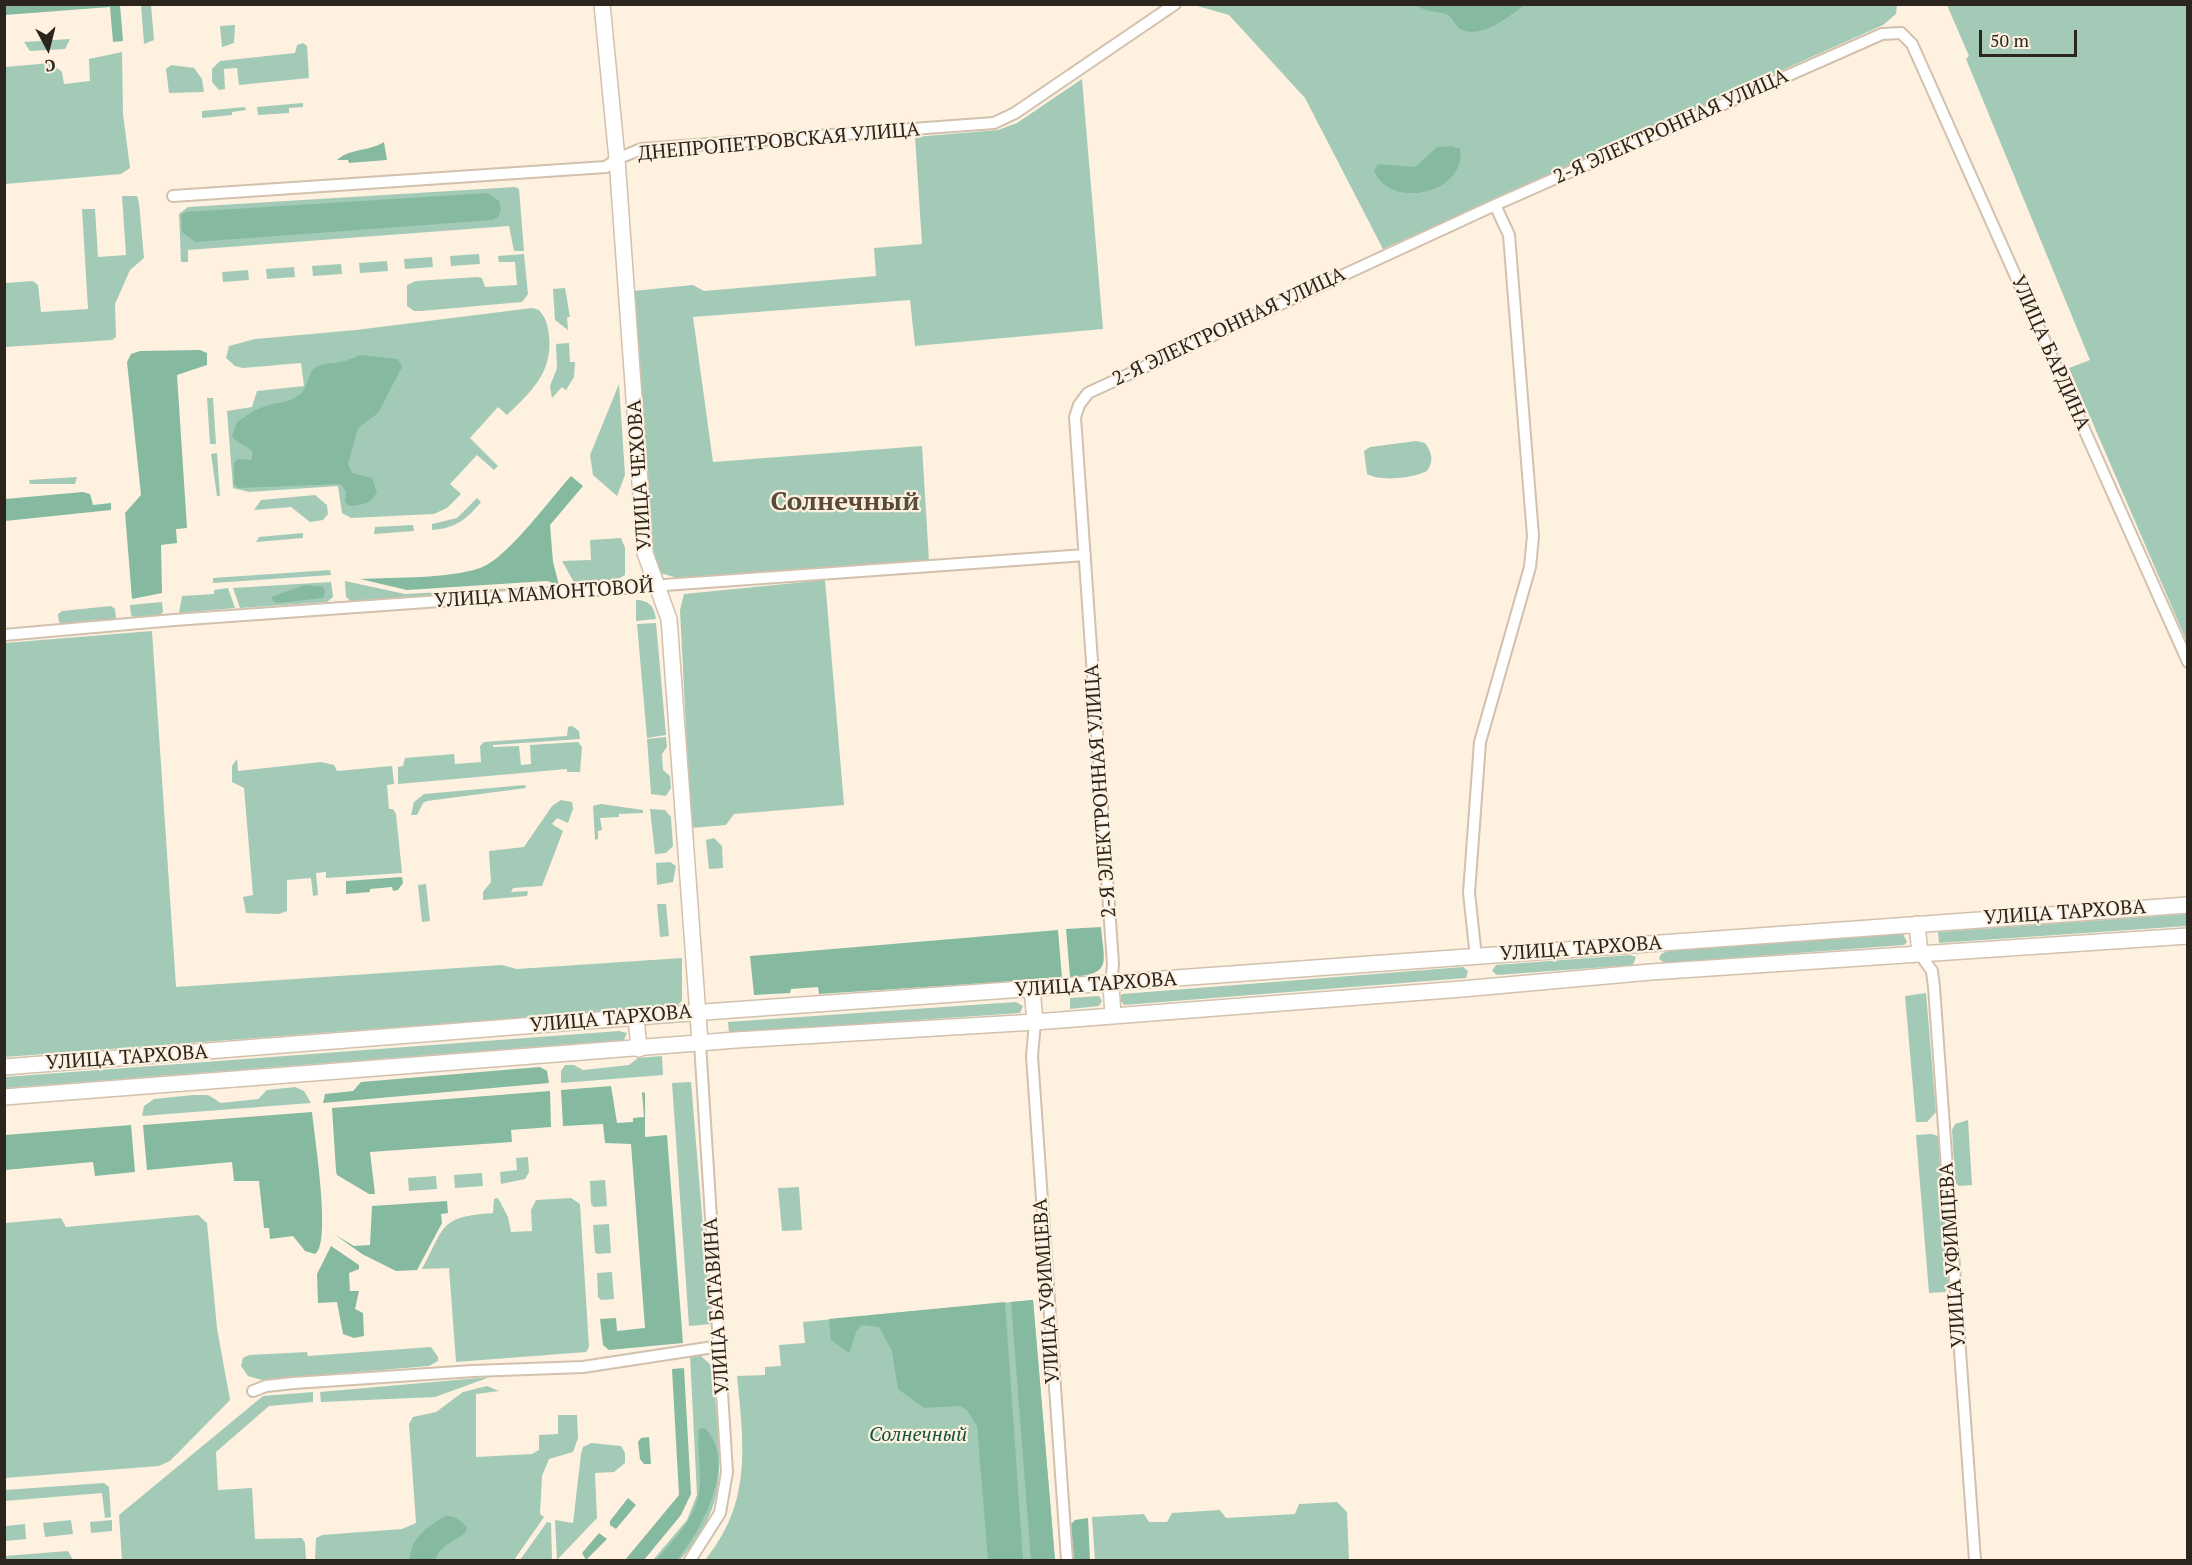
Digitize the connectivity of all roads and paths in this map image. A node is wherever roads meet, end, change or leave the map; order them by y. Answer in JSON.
{"nodes":[{"id":1,"x":602,"y":4,"type":"edge"},
{"id":2,"x":1175,"y":4,"type":"edge"},
{"id":3,"x":1912,"y":44,"type":"joint"},
{"id":4,"x":617,"y":159,"type":"junction"},
{"id":5,"x":172,"y":196,"type":"dead end"},
{"id":6,"x":1496,"y":206,"type":"junction"},
{"id":7,"x":1084,"y":555,"type":"junction"},
{"id":8,"x":659,"y":587,"type":"junction"},
{"id":9,"x":4,"y":635,"type":"edge"},
{"id":10,"x":2187,"y":662,"type":"edge"},
{"id":11,"x":2187,"y":904,"type":"edge"},
{"id":12,"x":1917,"y":924,"type":"junction"},
{"id":13,"x":2187,"y":936,"type":"edge"},
{"id":14,"x":1920,"y":954,"type":"junction"},
{"id":15,"x":1476,"y":957,"type":"junction"},
{"id":16,"x":1111,"y":984,"type":"junction"},
{"id":17,"x":1032,"y":989,"type":"junction"},
{"id":18,"x":697,"y":1012,"type":"junction"},
{"id":19,"x":1113,"y":1016,"type":"junction"},
{"id":20,"x":636,"y":1017,"type":"junction"},
{"id":21,"x":1035,"y":1022,"type":"junction"},
{"id":22,"x":700,"y":1043,"type":"junction"},
{"id":23,"x":639,"y":1049,"type":"junction"},
{"id":24,"x":4,"y":1067,"type":"edge"},
{"id":25,"x":4,"y":1097,"type":"edge"},
{"id":26,"x":720,"y":1346,"type":"junction"},
{"id":27,"x":253,"y":1391,"type":"dead end"},
{"id":28,"x":690,"y":1560,"type":"edge"},
{"id":29,"x":1067,"y":1560,"type":"edge"},
{"id":30,"x":1975,"y":1560,"type":"edge"}],
"edges":[{"from":1,"to":4,"type":"main road","name":"УЛИЦА ЧЕХОВА"},
{"from":2,"to":4,"type":"street","name":"ДНЕПРОПЕТРОВСКАЯ УЛИЦА"},
{"from":3,"to":6,"type":"street","name":"2-Я ЭЛЕКТРОННАЯ УЛИЦА"},
{"from":3,"to":10,"type":"street","name":"УЛИЦА БАРДИНА"},
{"from":4,"to":5,"type":"street","name":"ДНЕПРОПЕТРОВСКАЯ УЛИЦА"},
{"from":4,"to":8,"type":"main road","name":"УЛИЦА ЧЕХОВА"},
{"from":6,"to":7,"type":"street","name":"2-Я ЭЛЕКТРОННАЯ УЛИЦА"},
{"from":6,"to":15,"type":"street"},
{"from":7,"to":8,"type":"street","name":"УЛИЦА МАМОНТОВОЙ"},
{"from":7,"to":16,"type":"street","name":"2-Я ЭЛЕКТРОННАЯ УЛИЦА"},
{"from":8,"to":9,"type":"street","name":"УЛИЦА МАМОНТОВОЙ"},
{"from":8,"to":18,"type":"main road","name":"УЛИЦА ЧЕХОВА"},
{"from":11,"to":12,"type":"main road","name":"УЛИЦА ТАРХОВА"},
{"from":12,"to":14,"type":"main road"},
{"from":12,"to":15,"type":"main road","name":"УЛИЦА ТАРХОВА"},
{"from":13,"to":14,"type":"main road","name":"УЛИЦА ТАРХОВА"},
{"from":14,"to":19,"type":"main road","name":"УЛИЦА ТАРХОВА"},
{"from":14,"to":30,"type":"street","name":"УЛИЦА УФИМЦЕВА"},
{"from":15,"to":16,"type":"main road","name":"УЛИЦА ТАРХОВА"},
{"from":16,"to":17,"type":"main road","name":"УЛИЦА ТАРХОВА"},
{"from":16,"to":19,"type":"main road"},
{"from":17,"to":18,"type":"main road","name":"УЛИЦА ТАРХОВА"},
{"from":17,"to":21,"type":"main road"},
{"from":18,"to":20,"type":"main road","name":"УЛИЦА ТАРХОВА"},
{"from":18,"to":22,"type":"main road","name":"УЛИЦА ЧЕХОВА"},
{"from":19,"to":21,"type":"main road","name":"УЛИЦА ТАРХОВА"},
{"from":20,"to":23,"type":"main road"},
{"from":20,"to":24,"type":"main road","name":"УЛИЦА ТАРХОВА"},
{"from":21,"to":22,"type":"main road","name":"УЛИЦА ТАРХОВА"},
{"from":21,"to":29,"type":"street","name":"УЛИЦА УФИМЦЕВА"},
{"from":22,"to":23,"type":"main road","name":"УЛИЦА ТАРХОВА"},
{"from":22,"to":26,"type":"street","name":"УЛИЦА БАТАВИНА"},
{"from":23,"to":25,"type":"main road","name":"УЛИЦА ТАРХОВА"},
{"from":26,"to":27,"type":"street"},
{"from":26,"to":28,"type":"street","name":"УЛИЦА БАТАВИНА"}]}
